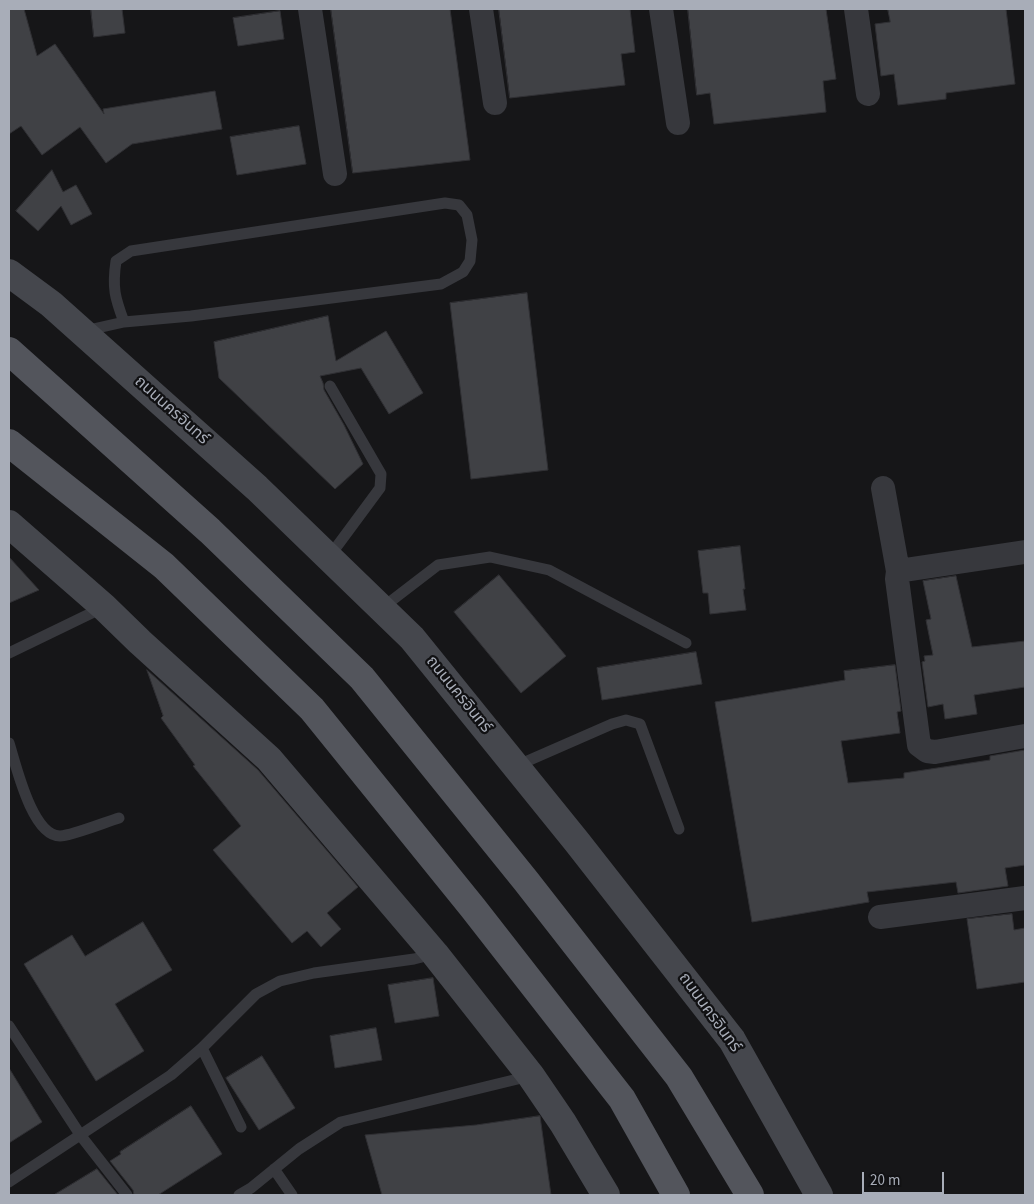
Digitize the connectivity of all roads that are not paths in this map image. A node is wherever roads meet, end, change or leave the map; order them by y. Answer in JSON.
{"nodes":[{"id":1,"x":310,"y":9,"type":"edge"},
{"id":2,"x":481,"y":9,"type":"edge"},
{"id":3,"x":661,"y":9,"type":"edge"},
{"id":4,"x":856,"y":9,"type":"edge"},
{"id":5,"x":868,"y":94,"type":"dead end"},
{"id":6,"x":495,"y":103,"type":"dead end"},
{"id":7,"x":678,"y":123,"type":"dead end"},
{"id":8,"x":335,"y":174,"type":"dead end"},
{"id":9,"x":9,"y":273,"type":"edge"},
{"id":10,"x":124,"y":322,"type":"junction"},
{"id":11,"x":82,"y":332,"type":"junction"},
{"id":12,"x":9,"y":352,"type":"edge"},
{"id":13,"x":330,"y":386,"type":"dead end"},
{"id":14,"x":9,"y":444,"type":"edge"},
{"id":15,"x":883,"y":488,"type":"dead end"},
{"id":16,"x":9,"y":524,"type":"edge"},
{"id":17,"x":1025,"y":552,"type":"edge"},
{"id":18,"x":329,"y":557,"type":"junction"},
{"id":19,"x":898,"y":571,"type":"junction"},
{"id":20,"x":104,"y":607,"type":"junction"},
{"id":21,"x":382,"y":608,"type":"junction"},
{"id":22,"x":686,"y":643,"type":"dead end"},
{"id":23,"x":9,"y":652,"type":"edge"},
{"id":24,"x":1025,"y":736,"type":"edge"},
{"id":25,"x":9,"y":743,"type":"edge"},
{"id":26,"x":516,"y":766,"type":"junction"},
{"id":27,"x":119,"y":818,"type":"dead end"},
{"id":28,"x":679,"y":829,"type":"dead end"},
{"id":29,"x":1025,"y":898,"type":"edge"},
{"id":30,"x":880,"y":917,"type":"dead end"},
{"id":31,"x":436,"y":954,"type":"junction"},
{"id":32,"x":9,"y":1026,"type":"edge"},
{"id":33,"x":202,"y":1048,"type":"junction"},
{"id":34,"x":531,"y":1076,"type":"junction"},
{"id":35,"x":241,"y":1127,"type":"dead end"},
{"id":36,"x":81,"y":1136,"type":"junction"},
{"id":37,"x":274,"y":1169,"type":"junction"},
{"id":38,"x":9,"y":1182,"type":"edge"},
{"id":39,"x":127,"y":1195,"type":"edge"},
{"id":40,"x":239,"y":1195,"type":"edge"},
{"id":41,"x":292,"y":1195,"type":"edge"},
{"id":42,"x":606,"y":1195,"type":"edge"},
{"id":43,"x":676,"y":1195,"type":"edge"},
{"id":44,"x":750,"y":1195,"type":"edge"},
{"id":45,"x":819,"y":1195,"type":"edge"}],
"edges":[{"from":1,"to":8,"type":"street"},
{"from":2,"to":6,"type":"street"},
{"from":3,"to":7,"type":"street"},
{"from":4,"to":5,"type":"street"},
{"from":9,"to":11,"type":"main road","name":"ถนนนครอินทร์"},
{"from":10,"to":10,"type":"lane"},
{"from":10,"to":11,"type":"lane"},
{"from":11,"to":18,"type":"main road","name":"ถนนนครอินทร์"},
{"from":12,"to":44,"type":"main road"},
{"from":13,"to":18,"type":"lane"},
{"from":14,"to":43,"type":"main road"},
{"from":15,"to":19,"type":"street"},
{"from":16,"to":20,"type":"main road"},
{"from":17,"to":19,"type":"street"},
{"from":18,"to":21,"type":"main road","name":"ถนนนครอินทร์"},
{"from":19,"to":24,"type":"street"},
{"from":20,"to":23,"type":"lane"},
{"from":20,"to":31,"type":"main road"},
{"from":21,"to":22,"type":"lane"},
{"from":21,"to":26,"type":"main road","name":"ถนนนครอินทร์"},
{"from":25,"to":27,"type":"lane"},
{"from":26,"to":28,"type":"lane"},
{"from":26,"to":45,"type":"main road","name":"ถนนนครอินทร์"},
{"from":29,"to":30,"type":"street"},
{"from":31,"to":33,"type":"lane"},
{"from":31,"to":34,"type":"main road"},
{"from":32,"to":36,"type":"lane"},
{"from":33,"to":35,"type":"lane"},
{"from":33,"to":36,"type":"lane"},
{"from":34,"to":37,"type":"lane"},
{"from":34,"to":42,"type":"main road"},
{"from":36,"to":38,"type":"lane"},
{"from":36,"to":39,"type":"lane"},
{"from":37,"to":40,"type":"lane"},
{"from":37,"to":41,"type":"lane"}]}
